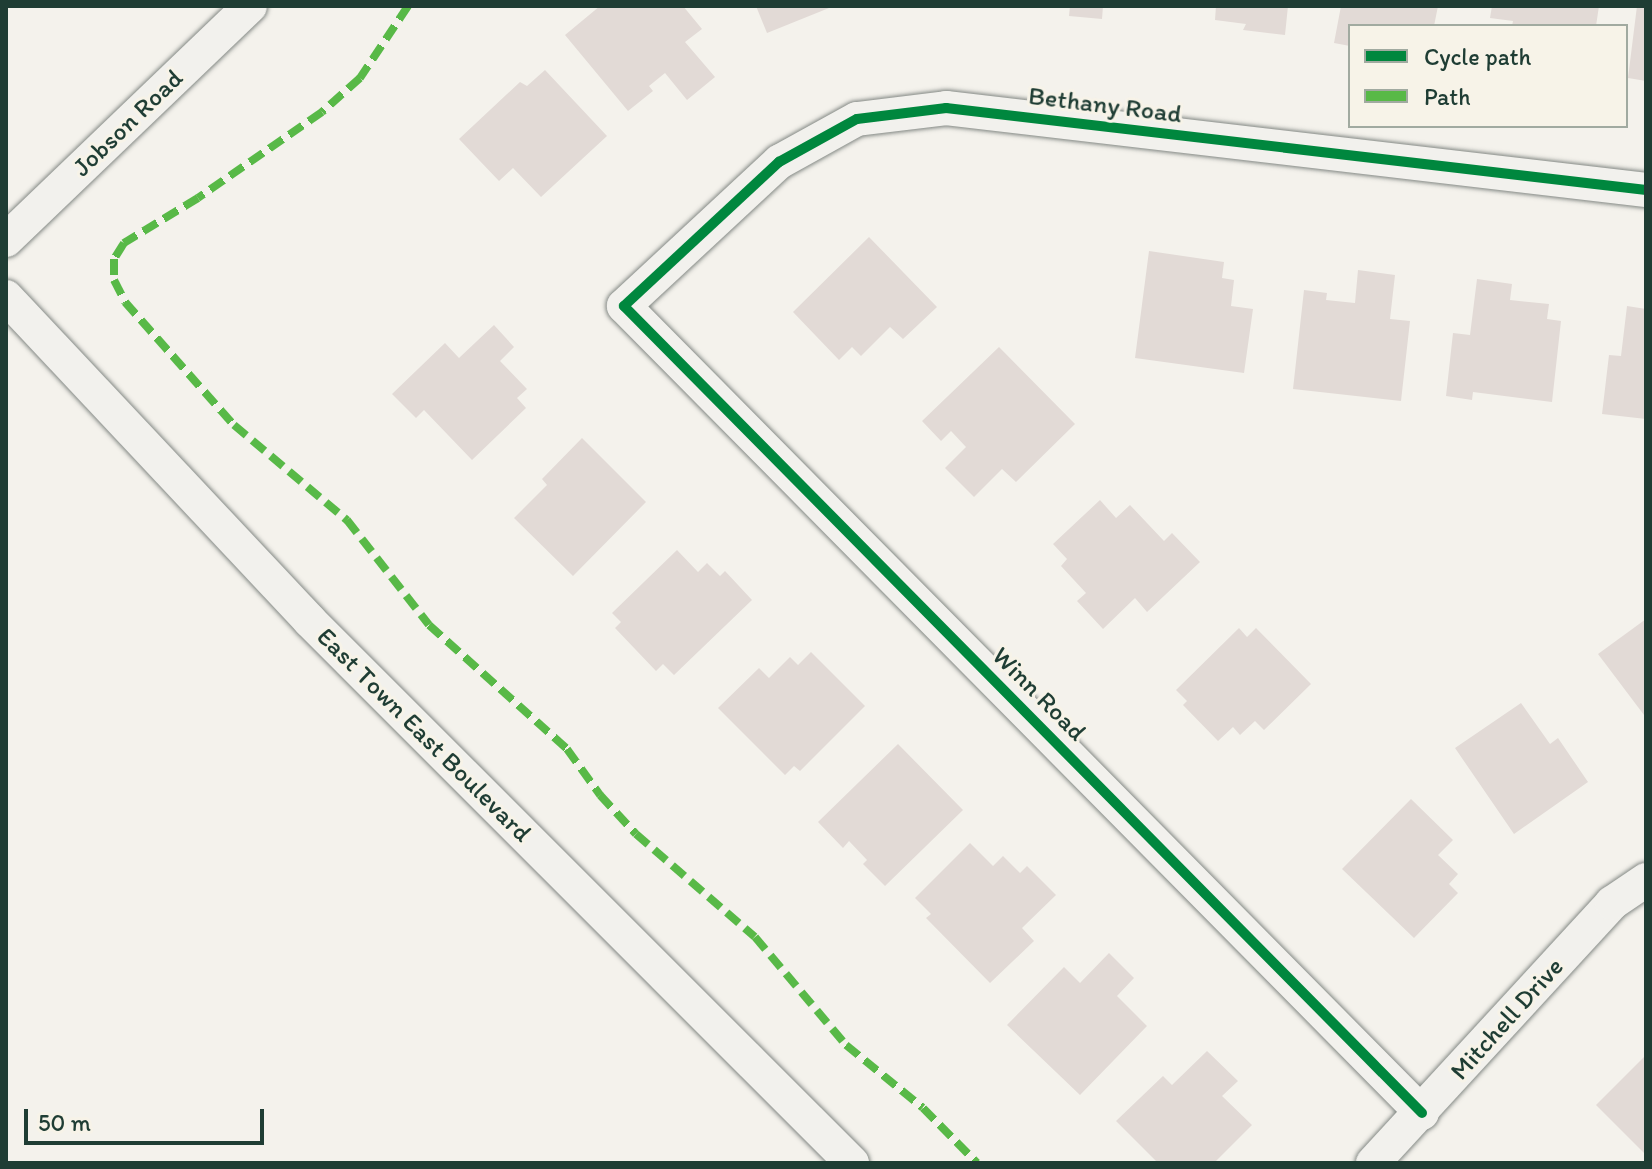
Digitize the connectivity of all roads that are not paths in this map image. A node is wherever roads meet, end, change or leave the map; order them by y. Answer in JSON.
{"nodes":[{"id":1,"x":250,"y":6,"type":"edge"},
{"id":2,"x":1646,"y":190,"type":"edge"},
{"id":3,"x":6,"y":240,"type":"edge"},
{"id":4,"x":6,"y":297,"type":"edge"},
{"id":5,"x":624,"y":306,"type":"joint"},
{"id":6,"x":1646,"y":880,"type":"edge"},
{"id":7,"x":1422,"y":1113,"type":"junction"},
{"id":8,"x":852,"y":1163,"type":"edge"},
{"id":9,"x":1373,"y":1163,"type":"edge"}],
"edges":[{"from":1,"to":3,"type":"street","name":"Jobson Road"},
{"from":2,"to":5,"type":"street","name":"Bethany Road"},
{"from":4,"to":8,"type":"street","name":"East Town East Boulevard"},
{"from":5,"to":7,"type":"street","name":"Winn Road"},
{"from":6,"to":7,"type":"street","name":"Mitchell Drive"},
{"from":7,"to":9,"type":"street","name":"Mitchell Drive"}]}
